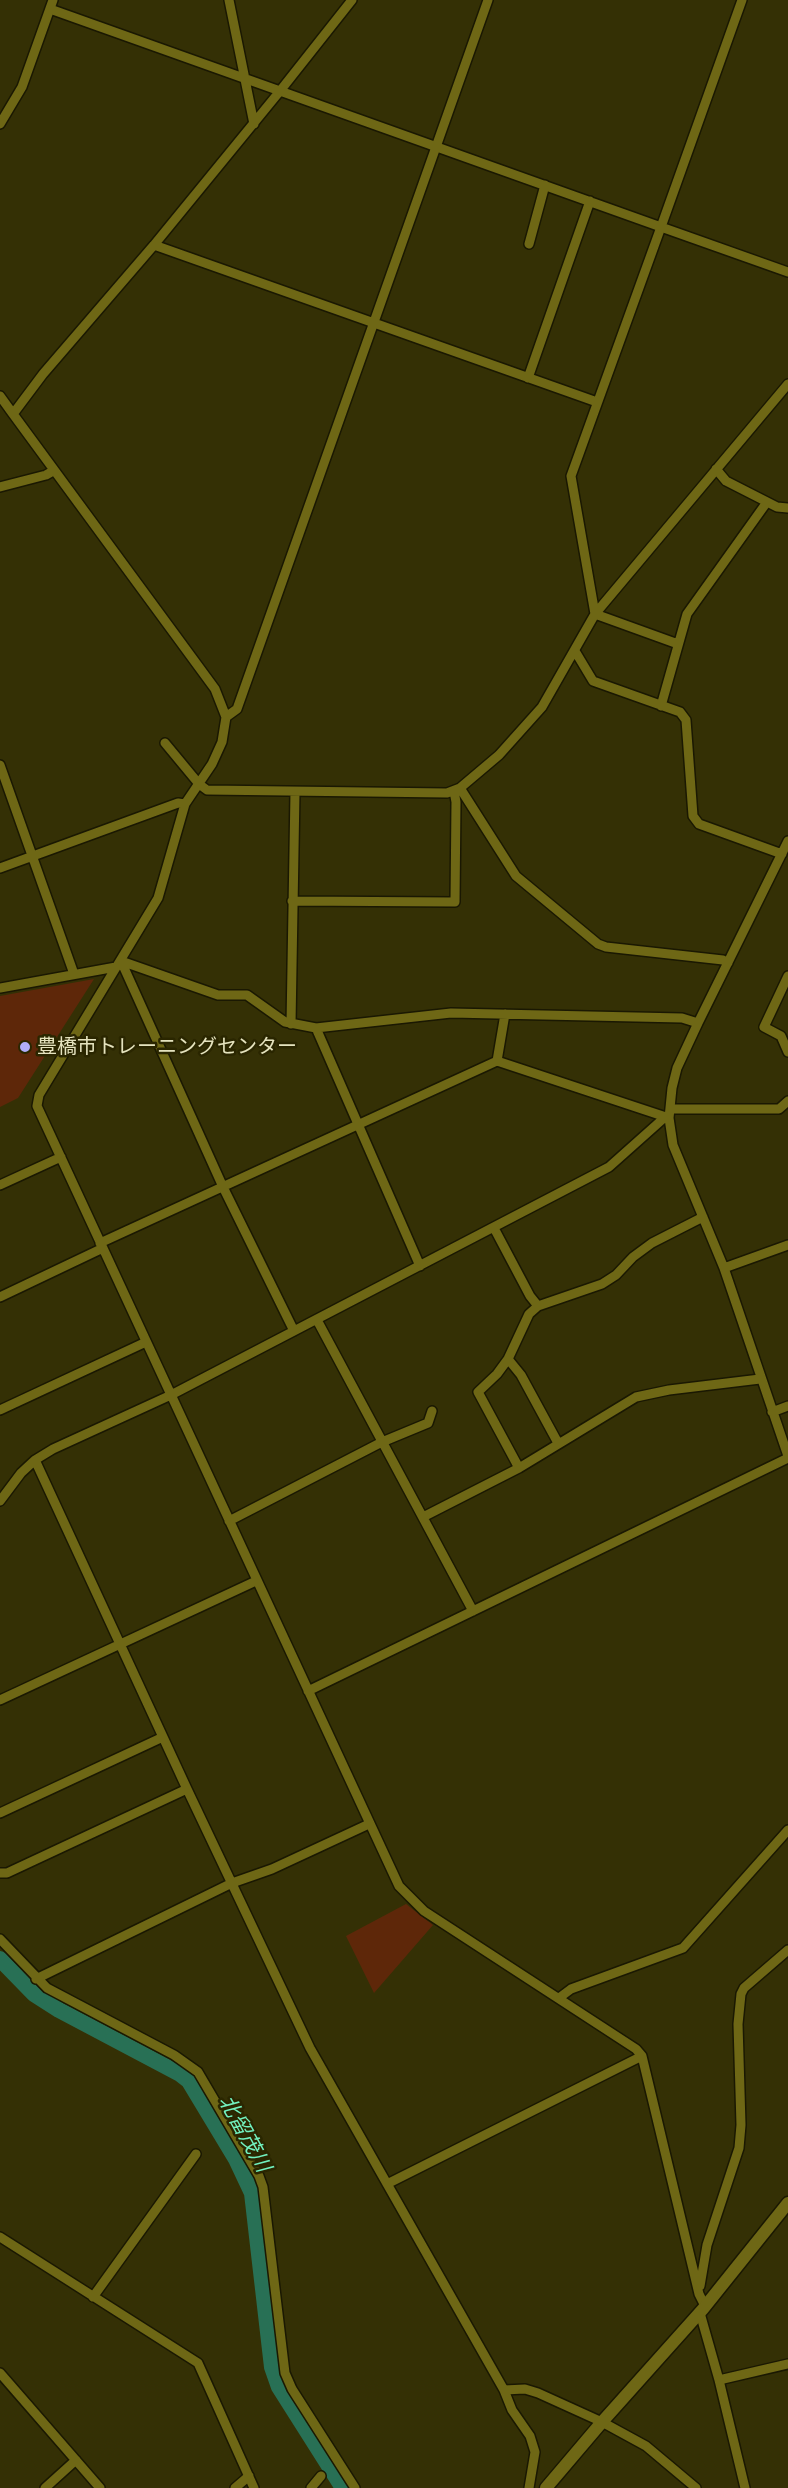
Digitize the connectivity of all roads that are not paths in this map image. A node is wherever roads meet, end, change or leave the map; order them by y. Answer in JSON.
{"nodes":[{"id":1,"x":229,"y":0,"type":"edge"},
{"id":2,"x":352,"y":0,"type":"edge"},
{"id":3,"x":488,"y":0,"type":"edge"},
{"id":4,"x":742,"y":0,"type":"edge"},
{"id":5,"x":51,"y":5,"type":"edge"},
{"id":6,"x":246,"y":79,"type":"junction"},
{"id":7,"x":280,"y":91,"type":"junction"},
{"id":8,"x":0,"y":124,"type":"edge"},
{"id":9,"x":254,"y":124,"type":"junction"},
{"id":10,"x":436,"y":147,"type":"junction"},
{"id":11,"x":545,"y":185,"type":"junction"},
{"id":12,"x":590,"y":201,"type":"junction"},
{"id":13,"x":661,"y":227,"type":"junction"},
{"id":14,"x":529,"y":244,"type":"dead end"},
{"id":15,"x":154,"y":245,"type":"junction"},
{"id":16,"x":788,"y":272,"type":"edge"},
{"id":17,"x":374,"y":324,"type":"junction"},
{"id":18,"x":528,"y":378,"type":"junction"},
{"id":19,"x":788,"y":384,"type":"edge"},
{"id":20,"x":0,"y":396,"type":"edge"},
{"id":21,"x":597,"y":402,"type":"junction"},
{"id":22,"x":13,"y":414,"type":"junction"},
{"id":23,"x":716,"y":470,"type":"junction"},
{"id":24,"x":53,"y":471,"type":"junction"},
{"id":25,"x":0,"y":487,"type":"edge"},
{"id":26,"x":767,"y":502,"type":"junction"},
{"id":27,"x":788,"y":508,"type":"edge"},
{"id":28,"x":595,"y":614,"type":"junction"},
{"id":29,"x":678,"y":644,"type":"junction"},
{"id":30,"x":575,"y":651,"type":"junction"},
{"id":31,"x":661,"y":706,"type":"junction"},
{"id":32,"x":226,"y":717,"type":"junction"},
{"id":33,"x":165,"y":743,"type":"dead end"},
{"id":34,"x":0,"y":765,"type":"edge"},
{"id":35,"x":199,"y":784,"type":"junction"},
{"id":36,"x":457,"y":790,"type":"junction"},
{"id":37,"x":295,"y":792,"type":"junction"},
{"id":38,"x":185,"y":804,"type":"junction"},
{"id":39,"x":788,"y":841,"type":"edge"},
{"id":40,"x":782,"y":854,"type":"junction"},
{"id":41,"x":32,"y":856,"type":"junction"},
{"id":42,"x":0,"y":868,"type":"edge"},
{"id":43,"x":292,"y":901,"type":"junction"},
{"id":44,"x":728,"y":963,"type":"junction"},
{"id":45,"x":119,"y":964,"type":"junction"},
{"id":46,"x":74,"y":974,"type":"junction"},
{"id":47,"x":788,"y":976,"type":"edge"},
{"id":48,"x":0,"y":988,"type":"edge"},
{"id":49,"x":505,"y":1014,"type":"junction"},
{"id":50,"x":698,"y":1023,"type":"junction"},
{"id":51,"x":291,"y":1024,"type":"junction"},
{"id":52,"x":316,"y":1028,"type":"junction"},
{"id":53,"x":788,"y":1052,"type":"edge"},
{"id":54,"x":497,"y":1061,"type":"junction"},
{"id":55,"x":788,"y":1101,"type":"edge"},
{"id":56,"x":668,"y":1115,"type":"junction"},
{"id":57,"x":357,"y":1125,"type":"junction"},
{"id":58,"x":61,"y":1157,"type":"junction"},
{"id":59,"x":0,"y":1185,"type":"edge"},
{"id":60,"x":223,"y":1187,"type":"junction"},
{"id":61,"x":703,"y":1217,"type":"junction"},
{"id":62,"x":494,"y":1228,"type":"junction"},
{"id":63,"x":788,"y":1245,"type":"edge"},
{"id":64,"x":101,"y":1246,"type":"junction"},
{"id":65,"x":420,"y":1266,"type":"junction"},
{"id":66,"x":724,"y":1268,"type":"junction"},
{"id":67,"x":0,"y":1297,"type":"edge"},
{"id":68,"x":538,"y":1306,"type":"junction"},
{"id":69,"x":317,"y":1320,"type":"junction"},
{"id":70,"x":294,"y":1331,"type":"junction"},
{"id":71,"x":146,"y":1342,"type":"junction"},
{"id":72,"x":508,"y":1359,"type":"junction"},
{"id":73,"x":760,"y":1379,"type":"junction"},
{"id":74,"x":171,"y":1395,"type":"junction"},
{"id":75,"x":788,"y":1406,"type":"edge"},
{"id":76,"x":0,"y":1410,"type":"edge"},
{"id":77,"x":432,"y":1412,"type":"dead end"},
{"id":78,"x":772,"y":1412,"type":"junction"},
{"id":79,"x":382,"y":1442,"type":"junction"},
{"id":80,"x":558,"y":1443,"type":"junction"},
{"id":81,"x":788,"y":1457,"type":"edge"},
{"id":82,"x":35,"y":1460,"type":"junction"},
{"id":83,"x":519,"y":1468,"type":"junction"},
{"id":84,"x":0,"y":1501,"type":"edge"},
{"id":85,"x":423,"y":1517,"type":"junction"},
{"id":86,"x":229,"y":1521,"type":"junction"},
{"id":87,"x":256,"y":1581,"type":"junction"},
{"id":88,"x":473,"y":1611,"type":"junction"},
{"id":89,"x":121,"y":1645,"type":"junction"},
{"id":90,"x":308,"y":1691,"type":"junction"},
{"id":91,"x":0,"y":1700,"type":"edge"},
{"id":92,"x":163,"y":1737,"type":"junction"},
{"id":93,"x":187,"y":1789,"type":"junction"},
{"id":94,"x":0,"y":1813,"type":"edge"},
{"id":95,"x":369,"y":1824,"type":"junction"},
{"id":96,"x":788,"y":1830,"type":"edge"},
{"id":97,"x":0,"y":1873,"type":"edge"},
{"id":98,"x":232,"y":1883,"type":"junction"},
{"id":99,"x":0,"y":1939,"type":"edge"},
{"id":100,"x":788,"y":1950,"type":"edge"},
{"id":101,"x":36,"y":1978,"type":"junction"},
{"id":102,"x":559,"y":1998,"type":"junction"},
{"id":103,"x":642,"y":2056,"type":"junction"},
{"id":104,"x":196,"y":2154,"type":"dead end"},
{"id":105,"x":387,"y":2184,"type":"junction"},
{"id":106,"x":788,"y":2203,"type":"edge"},
{"id":107,"x":0,"y":2237,"type":"edge"},
{"id":108,"x":699,"y":2294,"type":"junction"},
{"id":109,"x":93,"y":2297,"type":"junction"},
{"id":110,"x":703,"y":2309,"type":"junction"},
{"id":111,"x":788,"y":2364,"type":"edge"},
{"id":112,"x":0,"y":2373,"type":"edge"},
{"id":113,"x":719,"y":2380,"type":"junction"},
{"id":114,"x":504,"y":2390,"type":"junction"},
{"id":115,"x":602,"y":2422,"type":"junction"},
{"id":116,"x":76,"y":2460,"type":"junction"},
{"id":117,"x":249,"y":2476,"type":"junction"},
{"id":118,"x":321,"y":2476,"type":"dead end"},
{"id":119,"x":45,"y":2488,"type":"edge"},
{"id":120,"x":100,"y":2488,"type":"edge"},
{"id":121,"x":235,"y":2488,"type":"edge"},
{"id":122,"x":254,"y":2488,"type":"edge"},
{"id":123,"x":311,"y":2488,"type":"edge"},
{"id":124,"x":356,"y":2488,"type":"edge"},
{"id":125,"x":529,"y":2488,"type":"edge"},
{"id":126,"x":546,"y":2488,"type":"edge"},
{"id":127,"x":696,"y":2488,"type":"edge"},
{"id":128,"x":745,"y":2488,"type":"edge"}],
"edges":[{"from":1,"to":6,"type":"street"},
{"from":2,"to":7,"type":"street"},
{"from":3,"to":10,"type":"street"},
{"from":4,"to":13,"type":"street"},
{"from":5,"to":6,"type":"street"},
{"from":5,"to":8,"type":"street"},
{"from":6,"to":7,"type":"street"},
{"from":6,"to":9,"type":"street"},
{"from":7,"to":9,"type":"street"},
{"from":7,"to":10,"type":"street"},
{"from":9,"to":15,"type":"street"},
{"from":10,"to":11,"type":"street"},
{"from":10,"to":17,"type":"street"},
{"from":11,"to":12,"type":"street"},
{"from":11,"to":14,"type":"street"},
{"from":12,"to":13,"type":"street"},
{"from":12,"to":18,"type":"street"},
{"from":13,"to":16,"type":"street"},
{"from":13,"to":21,"type":"street"},
{"from":15,"to":17,"type":"street"},
{"from":15,"to":22,"type":"street"},
{"from":17,"to":18,"type":"street"},
{"from":17,"to":32,"type":"street"},
{"from":18,"to":21,"type":"street"},
{"from":19,"to":23,"type":"street"},
{"from":20,"to":22,"type":"street"},
{"from":21,"to":28,"type":"street"},
{"from":22,"to":24,"type":"street"},
{"from":23,"to":26,"type":"street"},
{"from":23,"to":28,"type":"street"},
{"from":24,"to":25,"type":"street"},
{"from":24,"to":32,"type":"street"},
{"from":26,"to":27,"type":"street"},
{"from":26,"to":29,"type":"street"},
{"from":28,"to":29,"type":"street"},
{"from":28,"to":30,"type":"street"},
{"from":29,"to":31,"type":"street"},
{"from":30,"to":31,"type":"street"},
{"from":30,"to":36,"type":"street"},
{"from":31,"to":40,"type":"street"},
{"from":32,"to":35,"type":"street"},
{"from":33,"to":35,"type":"street"},
{"from":34,"to":41,"type":"street"},
{"from":35,"to":37,"type":"street"},
{"from":35,"to":38,"type":"street"},
{"from":36,"to":37,"type":"street"},
{"from":36,"to":43,"type":"street"},
{"from":36,"to":44,"type":"street"},
{"from":37,"to":43,"type":"street"},
{"from":38,"to":41,"type":"street"},
{"from":38,"to":45,"type":"street"},
{"from":39,"to":40,"type":"street"},
{"from":40,"to":44,"type":"street"},
{"from":41,"to":42,"type":"street"},
{"from":41,"to":46,"type":"street"},
{"from":43,"to":51,"type":"street"},
{"from":44,"to":50,"type":"street"},
{"from":45,"to":46,"type":"street"},
{"from":45,"to":51,"type":"street"},
{"from":45,"to":58,"type":"street"},
{"from":45,"to":60,"type":"street"},
{"from":46,"to":48,"type":"street"},
{"from":47,"to":53,"type":"street"},
{"from":49,"to":50,"type":"street"},
{"from":49,"to":52,"type":"street"},
{"from":49,"to":54,"type":"street"},
{"from":50,"to":56,"type":"street"},
{"from":51,"to":52,"type":"street"},
{"from":52,"to":57,"type":"street"},
{"from":54,"to":56,"type":"street"},
{"from":54,"to":57,"type":"street"},
{"from":55,"to":56,"type":"street"},
{"from":56,"to":61,"type":"street"},
{"from":56,"to":62,"type":"street"},
{"from":57,"to":60,"type":"street"},
{"from":57,"to":65,"type":"street"},
{"from":58,"to":59,"type":"street"},
{"from":58,"to":64,"type":"street"},
{"from":60,"to":64,"type":"street"},
{"from":60,"to":70,"type":"street"},
{"from":61,"to":66,"type":"street"},
{"from":61,"to":68,"type":"street"},
{"from":62,"to":65,"type":"street"},
{"from":62,"to":68,"type":"street"},
{"from":63,"to":66,"type":"street"},
{"from":64,"to":67,"type":"street"},
{"from":64,"to":71,"type":"street"},
{"from":65,"to":69,"type":"street"},
{"from":66,"to":73,"type":"street"},
{"from":68,"to":72,"type":"street"},
{"from":69,"to":70,"type":"street"},
{"from":69,"to":79,"type":"street"},
{"from":70,"to":74,"type":"street"},
{"from":71,"to":74,"type":"street"},
{"from":71,"to":76,"type":"street"},
{"from":72,"to":80,"type":"street"},
{"from":72,"to":83,"type":"street"},
{"from":73,"to":78,"type":"street"},
{"from":73,"to":80,"type":"street"},
{"from":74,"to":82,"type":"street"},
{"from":74,"to":86,"type":"street"},
{"from":75,"to":78,"type":"street"},
{"from":77,"to":79,"type":"street"},
{"from":78,"to":81,"type":"street"},
{"from":79,"to":85,"type":"street"},
{"from":79,"to":86,"type":"street"},
{"from":80,"to":83,"type":"street"},
{"from":81,"to":88,"type":"street"},
{"from":82,"to":84,"type":"street"},
{"from":82,"to":89,"type":"street"},
{"from":83,"to":85,"type":"street"},
{"from":85,"to":88,"type":"street"},
{"from":86,"to":87,"type":"street"},
{"from":87,"to":89,"type":"street"},
{"from":87,"to":90,"type":"street"},
{"from":88,"to":90,"type":"street"},
{"from":89,"to":91,"type":"street"},
{"from":89,"to":92,"type":"street"},
{"from":90,"to":95,"type":"street"},
{"from":92,"to":93,"type":"street"},
{"from":92,"to":94,"type":"street"},
{"from":93,"to":97,"type":"street"},
{"from":93,"to":98,"type":"street"},
{"from":95,"to":98,"type":"street"},
{"from":95,"to":102,"type":"street"},
{"from":96,"to":102,"type":"street"},
{"from":98,"to":101,"type":"street"},
{"from":98,"to":105,"type":"street"},
{"from":99,"to":101,"type":"street"},
{"from":100,"to":108,"type":"street"},
{"from":101,"to":124,"type":"street"},
{"from":102,"to":103,"type":"street"},
{"from":103,"to":105,"type":"street"},
{"from":103,"to":108,"type":"street"},
{"from":104,"to":109,"type":"street"},
{"from":105,"to":114,"type":"street"},
{"from":106,"to":110,"type":"street"},
{"from":107,"to":109,"type":"street"},
{"from":108,"to":110,"type":"street"},
{"from":109,"to":117,"type":"street"},
{"from":110,"to":113,"type":"street"},
{"from":110,"to":115,"type":"street"},
{"from":111,"to":113,"type":"street"},
{"from":112,"to":116,"type":"street"},
{"from":113,"to":128,"type":"street"},
{"from":114,"to":115,"type":"street"},
{"from":114,"to":125,"type":"street"},
{"from":115,"to":126,"type":"street"},
{"from":115,"to":127,"type":"street"},
{"from":116,"to":119,"type":"street"},
{"from":116,"to":120,"type":"street"},
{"from":117,"to":121,"type":"street"},
{"from":117,"to":122,"type":"street"},
{"from":118,"to":123,"type":"street"}]}
